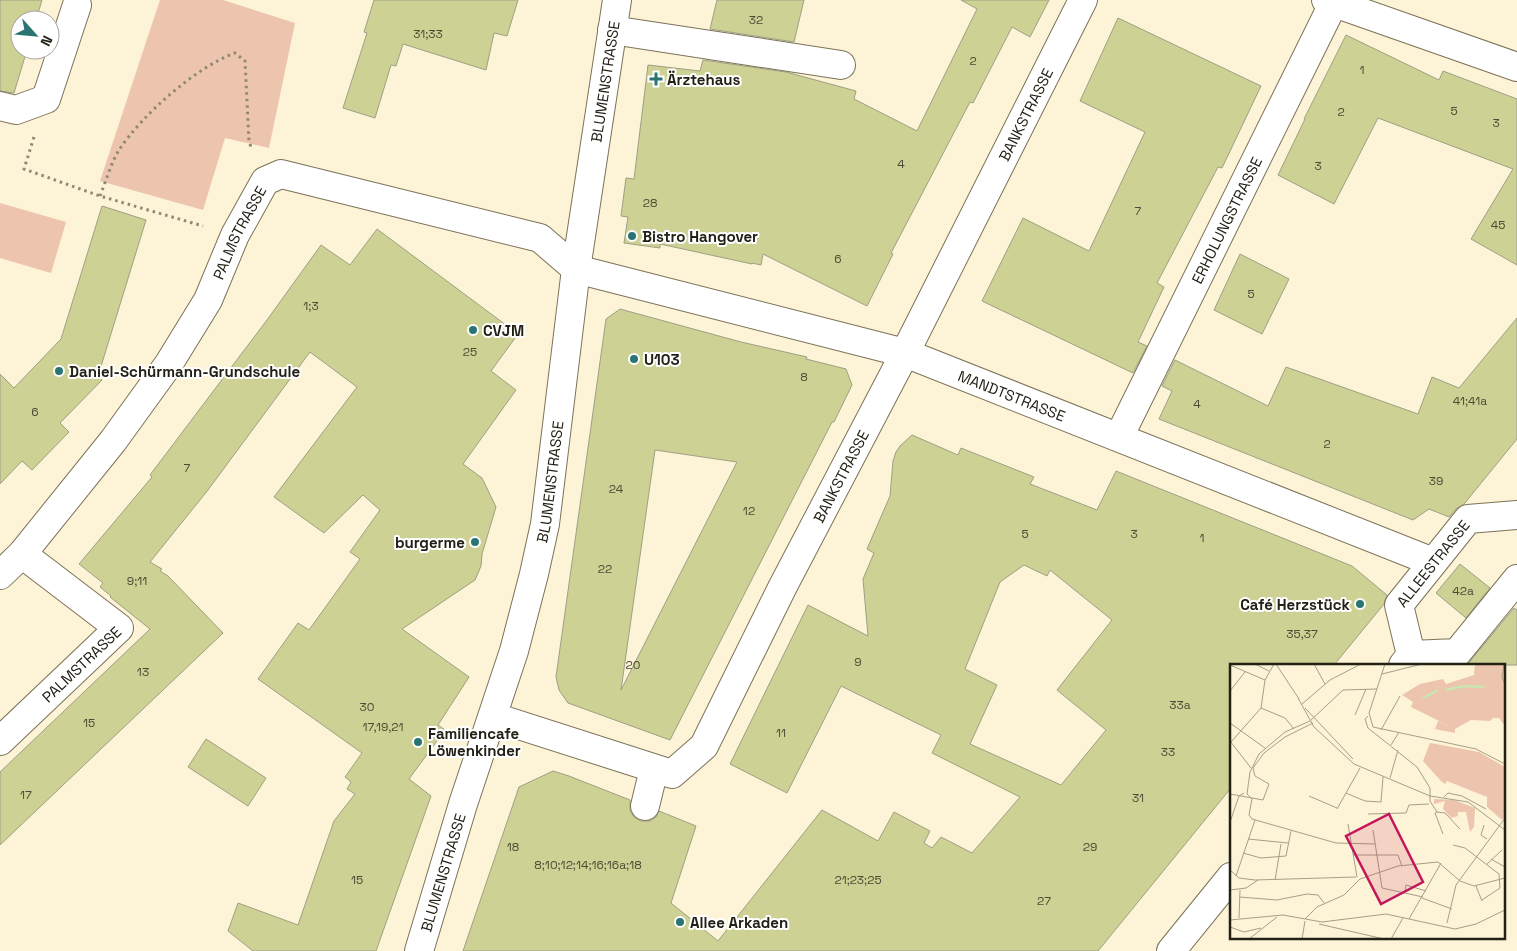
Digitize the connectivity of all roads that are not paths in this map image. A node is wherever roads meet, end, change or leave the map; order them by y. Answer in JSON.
{"nodes":[{"id":1,"x":617,"y":0,"type":"edge"},
{"id":2,"x":1083,"y":0,"type":"edge"},
{"id":3,"x":1333,"y":1,"type":"edge"},
{"id":4,"x":77,"y":5,"type":"dead end"},
{"id":5,"x":612,"y":30,"type":"junction"},
{"id":6,"x":841,"y":64,"type":"dead end"},
{"id":7,"x":1517,"y":67,"type":"edge"},
{"id":8,"x":0,"y":106,"type":"edge"},
{"id":9,"x":576,"y":269,"type":"junction"},
{"id":10,"x":905,"y":353,"type":"junction"},
{"id":11,"x":1118,"y":437,"type":"junction"},
{"id":12,"x":1517,"y":515,"type":"edge"},
{"id":13,"x":22,"y":554,"type":"junction"},
{"id":14,"x":1433,"y":562,"type":"junction"},
{"id":15,"x":0,"y":575,"type":"edge"},
{"id":16,"x":1517,"y":579,"type":"edge"},
{"id":17,"x":1407,"y":660,"type":"edge"},
{"id":18,"x":494,"y":716,"type":"junction"},
{"id":19,"x":0,"y":741,"type":"edge"},
{"id":20,"x":663,"y":772,"type":"junction"},
{"id":21,"x":645,"y":806,"type":"dead end"},
{"id":22,"x":1230,"y":878,"type":"edge"},
{"id":23,"x":419,"y":951,"type":"edge"},
{"id":24,"x":1171,"y":951,"type":"edge"}],
"edges":[{"from":1,"to":5,"type":"street","name":"BLUMENSTRASSE"},
{"from":2,"to":10,"type":"street","name":"BANKSTRASSE"},
{"from":3,"to":7,"type":"street"},
{"from":3,"to":11,"type":"street","name":"ERHOLUNGSTRASSE"},
{"from":4,"to":8,"type":"street"},
{"from":5,"to":6,"type":"street"},
{"from":5,"to":9,"type":"street","name":"BLUMENSTRASSE"},
{"from":9,"to":10,"type":"street","name":"MANDTSTRASSE"},
{"from":9,"to":13,"type":"street","name":"PALMSTRASSE"},
{"from":9,"to":18,"type":"street","name":"BLUMENSTRASSE"},
{"from":10,"to":11,"type":"street","name":"MANDTSTRASSE"},
{"from":10,"to":20,"type":"street","name":"BANKSTRASSE"},
{"from":11,"to":14,"type":"street","name":"MANDTSTRASSE"},
{"from":12,"to":14,"type":"street","name":"ALLEESTRASSE"},
{"from":13,"to":15,"type":"street","name":"PALMSTRASSE"},
{"from":13,"to":19,"type":"street","name":"PALMSTRASSE"},
{"from":14,"to":17,"type":"street","name":"ALLEESTRASSE"},
{"from":16,"to":17,"type":"street","name":"ALLEESTRASSE"},
{"from":18,"to":20,"type":"street"},
{"from":18,"to":23,"type":"street","name":"BLUMENSTRASSE"},
{"from":20,"to":21,"type":"street"},
{"from":22,"to":24,"type":"street"}]}
